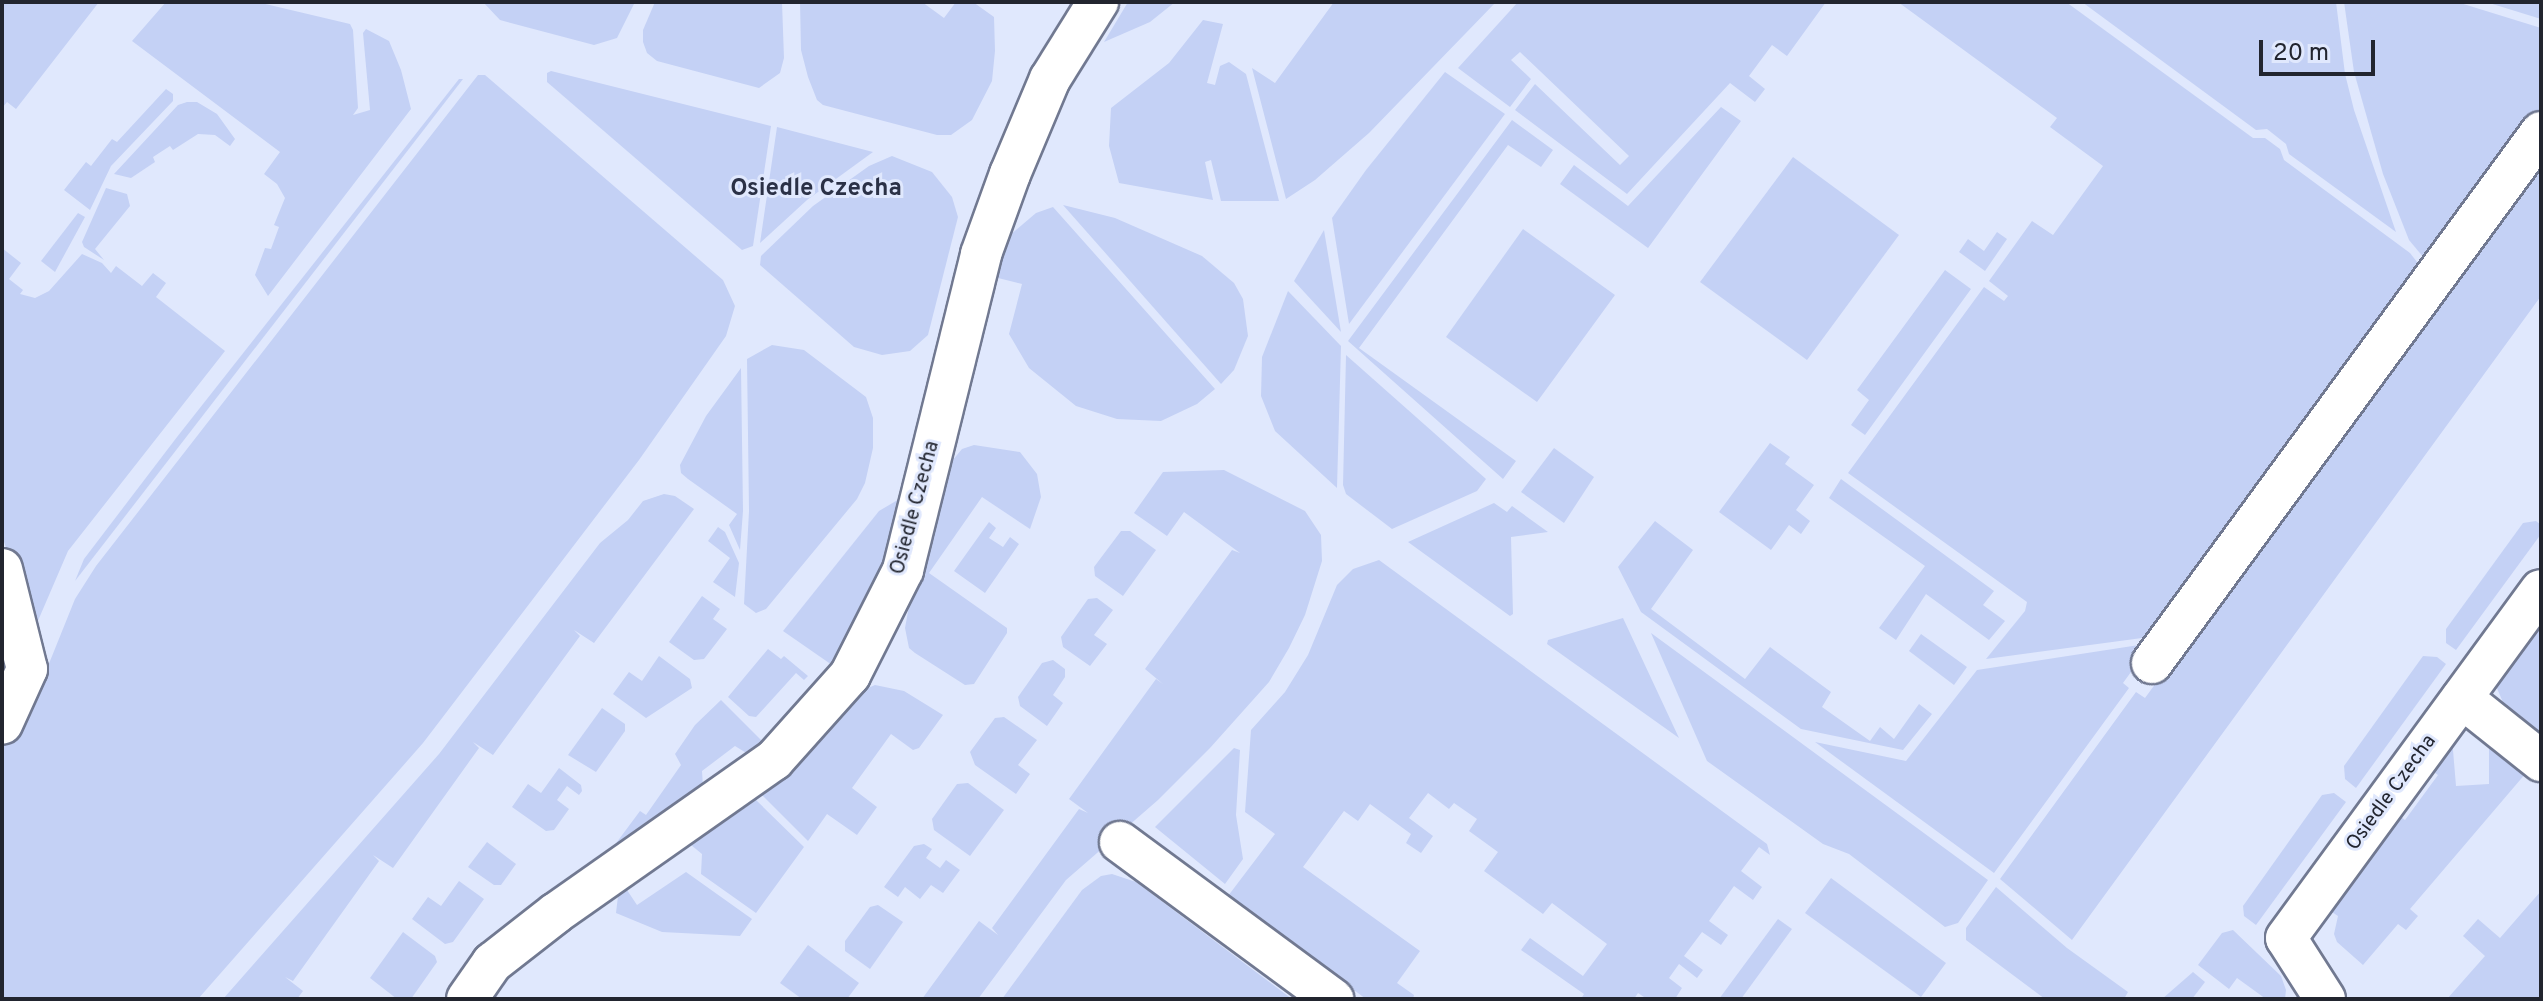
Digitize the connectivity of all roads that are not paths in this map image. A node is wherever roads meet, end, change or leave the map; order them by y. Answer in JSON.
{"nodes":[{"id":1,"x":1098,"y":2,"type":"edge"},
{"id":2,"x":2541,"y":132,"type":"edge"},
{"id":3,"x":2,"y":569,"type":"edge"},
{"id":4,"x":2541,"y":590,"type":"edge"},
{"id":5,"x":2152,"y":663,"type":"dead end"},
{"id":6,"x":2462,"y":698,"type":"junction"},
{"id":7,"x":2,"y":724,"type":"edge"},
{"id":8,"x":2541,"y":761,"type":"edge"},
{"id":9,"x":1120,"y":842,"type":"dead end"},
{"id":10,"x":467,"y":999,"type":"edge"},
{"id":11,"x":1333,"y":999,"type":"edge"},
{"id":12,"x":2325,"y":999,"type":"edge"}],
"edges":[{"from":1,"to":10,"type":"street","name":"Osiedle Czecha"},
{"from":2,"to":5,"type":"street"},
{"from":3,"to":7,"type":"street"},
{"from":4,"to":6,"type":"street","name":"Osiedle Czecha"},
{"from":6,"to":8,"type":"street"},
{"from":6,"to":12,"type":"street","name":"Osiedle Czecha"},
{"from":9,"to":11,"type":"street"}]}
